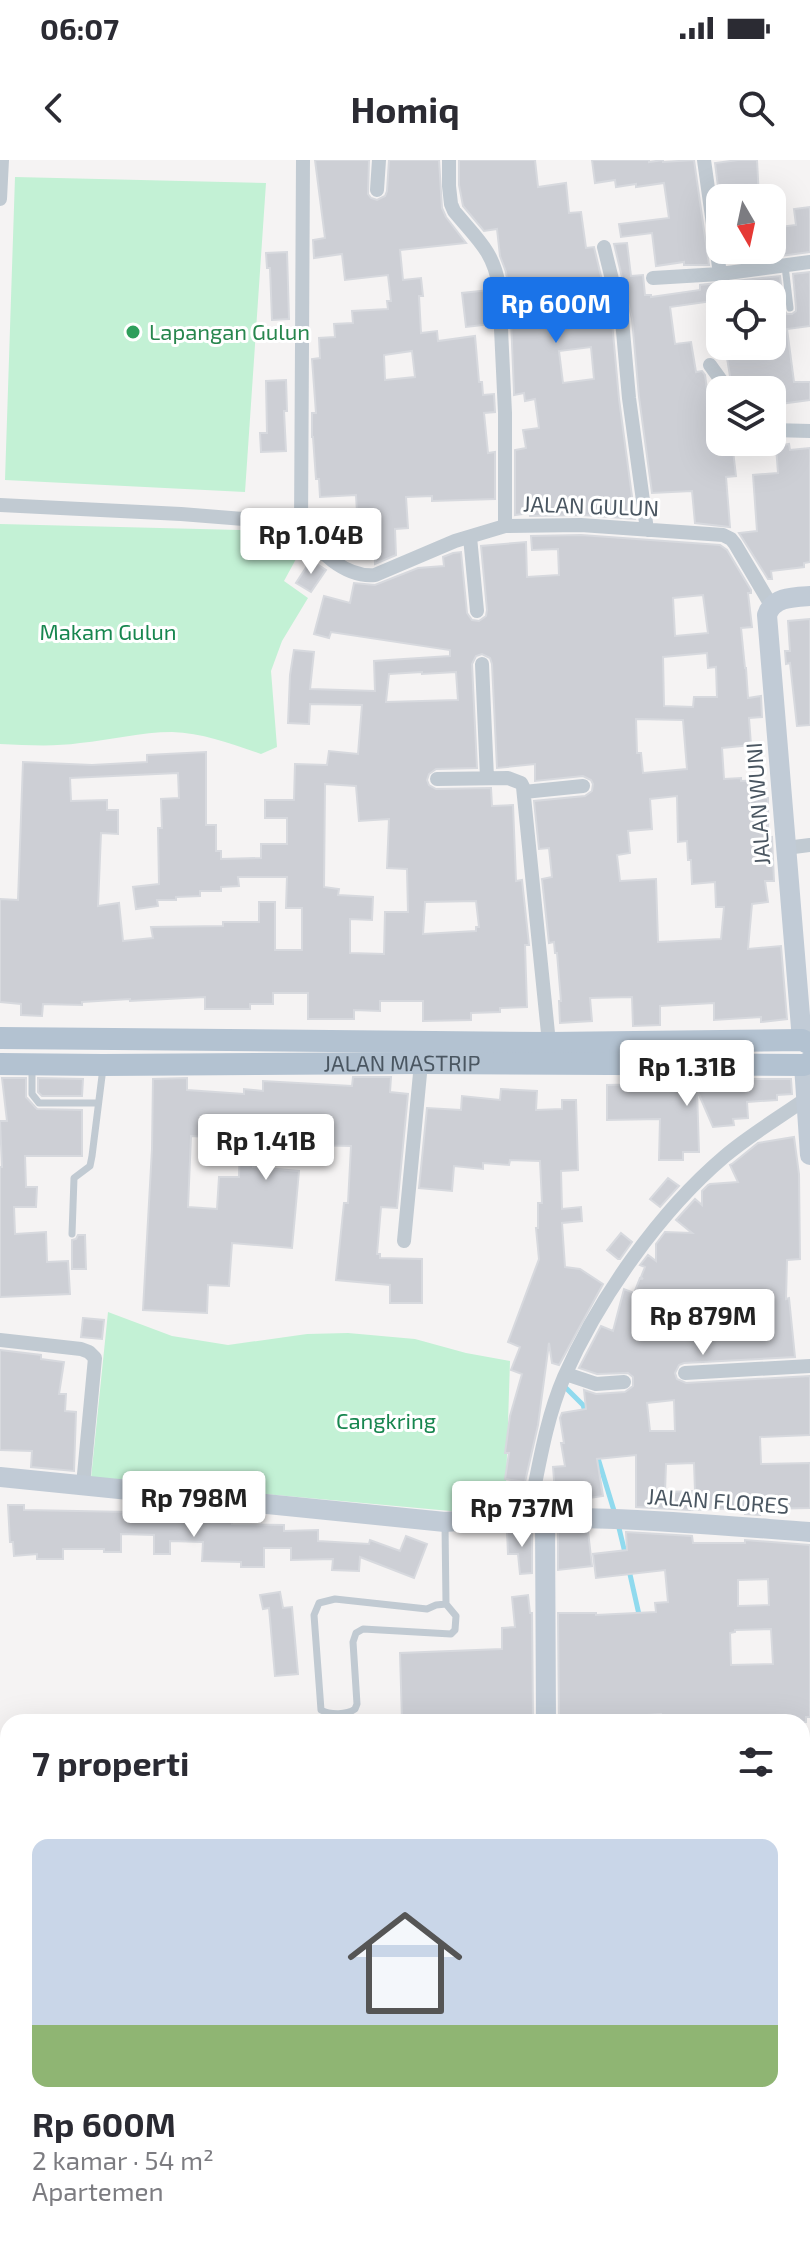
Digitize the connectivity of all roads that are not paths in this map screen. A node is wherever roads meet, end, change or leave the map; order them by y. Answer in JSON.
{"nodes":[{"id":1,"x":2,"y":160,"type":"edge"},
{"id":2,"x":303,"y":160,"type":"edge"},
{"id":3,"x":379,"y":160,"type":"edge"},
{"id":4,"x":449,"y":160,"type":"edge"},
{"id":5,"x":704,"y":160,"type":"edge"},
{"id":6,"x":377,"y":190,"type":"dead end"},
{"id":7,"x":0,"y":199,"type":"edge"},
{"id":8,"x":604,"y":247,"type":"dead end"},
{"id":9,"x":810,"y":262,"type":"edge"},
{"id":10,"x":785,"y":266,"type":"junction"},
{"id":11,"x":720,"y":274,"type":"junction"},
{"id":12,"x":653,"y":278,"type":"dead end"},
{"id":13,"x":790,"y":308,"type":"dead end"},
{"id":14,"x":710,"y":365,"type":"dead end"},
{"id":15,"x":718,"y":376,"type":"edge"},
{"id":16,"x":786,"y":430,"type":"edge"},
{"id":17,"x":810,"y":431,"type":"edge"},
{"id":18,"x":0,"y":505,"type":"edge"},
{"id":19,"x":505,"y":526,"type":"junction"},
{"id":20,"x":301,"y":528,"type":"junction"},
{"id":21,"x":647,"y":530,"type":"junction"},
{"id":22,"x":470,"y":537,"type":"junction"},
{"id":23,"x":810,"y":596,"type":"edge"},
{"id":24,"x":771,"y":605,"type":"junction"},
{"id":25,"x":477,"y":611,"type":"dead end"},
{"id":26,"x":482,"y":664,"type":"dead end"},
{"id":27,"x":487,"y":778,"type":"junction"},
{"id":28,"x":437,"y":779,"type":"dead end"},
{"id":29,"x":583,"y":786,"type":"dead end"},
{"id":30,"x":524,"y":792,"type":"junction"},
{"id":31,"x":810,"y":845,"type":"edge"},
{"id":32,"x":786,"y":848,"type":"junction"},
{"id":33,"x":0,"y":1038,"type":"edge"},
{"id":34,"x":320,"y":1041,"type":"junction"},
{"id":35,"x":549,"y":1043,"type":"junction"},
{"id":36,"x":806,"y":1053,"type":"edge"},
{"id":37,"x":421,"y":1063,"type":"junction"},
{"id":38,"x":0,"y":1064,"type":"edge"},
{"id":39,"x":32,"y":1064,"type":"junction"},
{"id":40,"x":321,"y":1064,"type":"junction"},
{"id":41,"x":103,"y":1065,"type":"junction"},
{"id":42,"x":808,"y":1098,"type":"edge"},
{"id":43,"x":98,"y":1103,"type":"junction"},
{"id":44,"x":810,"y":1155,"type":"edge"},
{"id":45,"x":72,"y":1234,"type":"dead end"},
{"id":46,"x":404,"y":1241,"type":"dead end"},
{"id":47,"x":0,"y":1340,"type":"edge"},
{"id":48,"x":810,"y":1366,"type":"edge"},
{"id":49,"x":685,"y":1373,"type":"dead end"},
{"id":50,"x":565,"y":1376,"type":"junction"},
{"id":51,"x":624,"y":1382,"type":"dead end"},
{"id":52,"x":0,"y":1477,"type":"edge"},
{"id":53,"x":83,"y":1485,"type":"junction"},
{"id":54,"x":536,"y":1519,"type":"junction"},
{"id":55,"x":445,"y":1522,"type":"junction"},
{"id":56,"x":810,"y":1532,"type":"edge"},
{"id":57,"x":446,"y":1604,"type":"junction"},
{"id":58,"x":546,"y":1714,"type":"edge"}],
"edges":[{"from":1,"to":7,"type":"street"},
{"from":2,"to":20,"type":"street"},
{"from":3,"to":6,"type":"street"},
{"from":4,"to":19,"type":"street"},
{"from":5,"to":11,"type":"street"},
{"from":8,"to":21,"type":"street"},
{"from":9,"to":10,"type":"street"},
{"from":10,"to":11,"type":"street"},
{"from":10,"to":13,"type":"lane"},
{"from":11,"to":12,"type":"street"},
{"from":14,"to":15,"type":"street"},
{"from":16,"to":17,"type":"street"},
{"from":18,"to":20,"type":"street"},
{"from":19,"to":21,"type":"street","name":"JALAN GULUN"},
{"from":19,"to":22,"type":"street","name":"JALAN GULUN"},
{"from":20,"to":22,"type":"street","name":"JALAN GULUN"},
{"from":21,"to":24,"type":"street","name":"JALAN GULUN"},
{"from":22,"to":25,"type":"street"},
{"from":23,"to":24,"type":"street"},
{"from":24,"to":32,"type":"street","name":"JALAN WUNI"},
{"from":26,"to":27,"type":"street"},
{"from":27,"to":28,"type":"street"},
{"from":27,"to":30,"type":"street"},
{"from":29,"to":30,"type":"street"},
{"from":30,"to":35,"type":"street"},
{"from":31,"to":32,"type":"street"},
{"from":32,"to":36,"type":"street","name":"JALAN WUNI"},
{"from":33,"to":34,"type":"main road","name":"JALAN MASTRIP"},
{"from":34,"to":35,"type":"main road","name":"JALAN MASTRIP"},
{"from":34,"to":40,"type":"main road"},
{"from":35,"to":36,"type":"main road","name":"JALAN MASTRIP"},
{"from":36,"to":37,"type":"main road","name":"JALAN MASTRIP"},
{"from":36,"to":42,"type":"street","name":"JALAN WUNI"},
{"from":37,"to":40,"type":"main road","name":"JALAN MASTRIP"},
{"from":37,"to":46,"type":"street"},
{"from":38,"to":39,"type":"main road","name":"JALAN MASTRIP"},
{"from":39,"to":41,"type":"main road","name":"JALAN MASTRIP"},
{"from":39,"to":43,"type":"lane"},
{"from":40,"to":41,"type":"main road","name":"JALAN MASTRIP"},
{"from":41,"to":43,"type":"lane"},
{"from":42,"to":44,"type":"street","name":"JALAN WUNI"},
{"from":42,"to":50,"type":"street"},
{"from":43,"to":45,"type":"lane"},
{"from":47,"to":53,"type":"street"},
{"from":48,"to":49,"type":"street"},
{"from":50,"to":51,"type":"street"},
{"from":50,"to":54,"type":"street"},
{"from":52,"to":53,"type":"street","name":"JALAN FLORES"},
{"from":53,"to":55,"type":"street","name":"JALAN FLORES"},
{"from":54,"to":55,"type":"street","name":"JALAN FLORES"},
{"from":54,"to":56,"type":"street","name":"JALAN FLORES"},
{"from":54,"to":58,"type":"street"},
{"from":55,"to":57,"type":"lane"},
{"from":57,"to":57,"type":"lane"}]}
